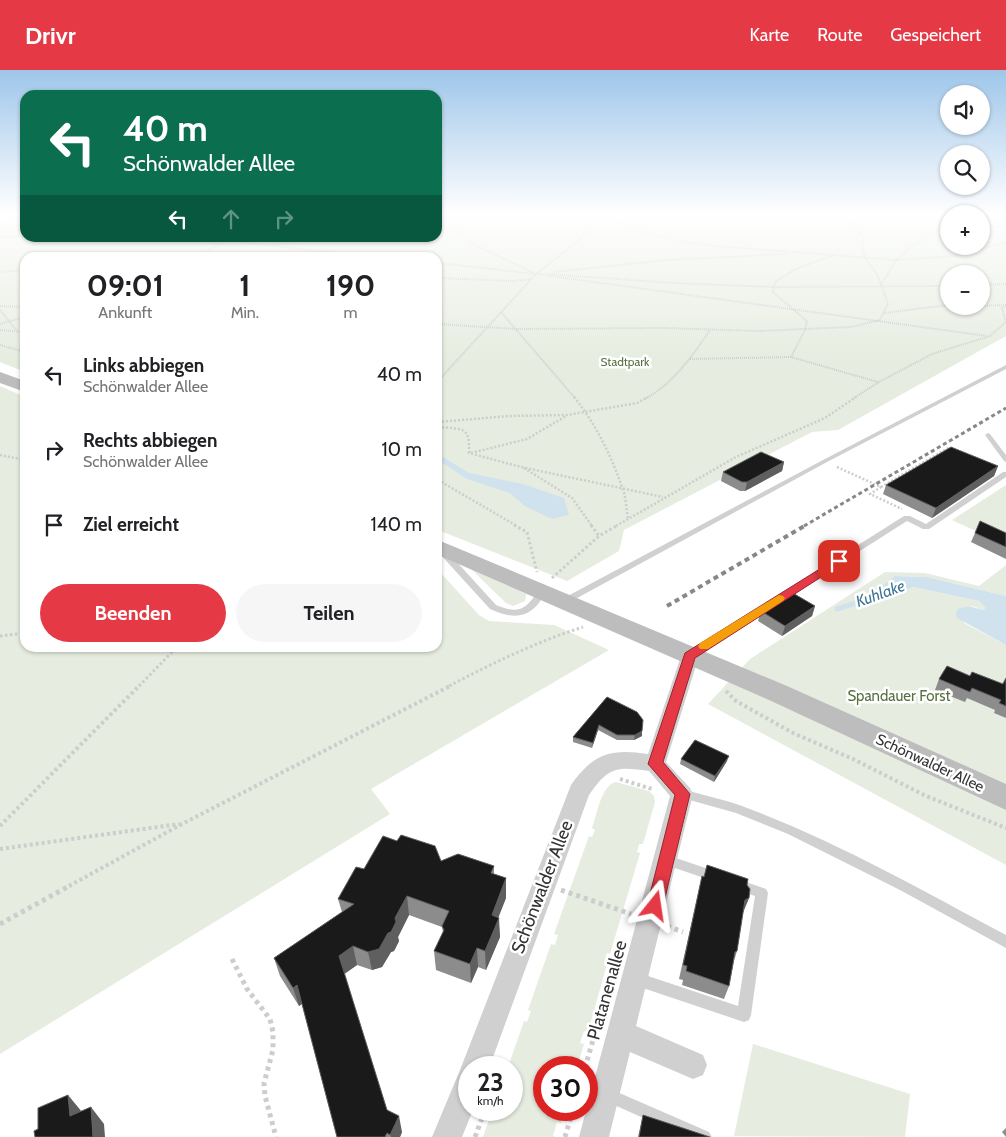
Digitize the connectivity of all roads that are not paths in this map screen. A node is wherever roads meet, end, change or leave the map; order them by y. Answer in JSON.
{"nodes":[{"id":1,"x":1006,"y":367,"type":"edge"},
{"id":2,"x":0,"y":377,"type":"edge"},
{"id":3,"x":20,"y":385,"type":"edge"},
{"id":4,"x":988,"y":435,"type":"dead end"},
{"id":5,"x":1006,"y":460,"type":"edge"},
{"id":6,"x":1006,"y":474,"type":"edge"},
{"id":7,"x":442,"y":549,"type":"edge"},
{"id":8,"x":442,"y":552,"type":"edge"},
{"id":9,"x":539,"y":581,"type":"junction"},
{"id":10,"x":565,"y":601,"type":"junction"},
{"id":11,"x":690,"y":656,"type":"junction"},
{"id":12,"x":655,"y":764,"type":"junction"},
{"id":13,"x":670,"y":794,"type":"junction"},
{"id":14,"x":1006,"y":798,"type":"edge"},
{"id":15,"x":667,"y":860,"type":"junction"},
{"id":16,"x":1006,"y":942,"type":"edge"},
{"id":17,"x":636,"y":979,"type":"junction"},
{"id":18,"x":621,"y":1034,"type":"junction"},
{"id":19,"x":478,"y":1056,"type":"edge"},
{"id":20,"x":692,"y":1066,"type":"dead end"},
{"id":21,"x":606,"y":1094,"type":"junction"},
{"id":22,"x":458,"y":1110,"type":"edge"},
{"id":23,"x":448,"y":1137,"type":"edge"},
{"id":24,"x":594,"y":1137,"type":"edge"},
{"id":25,"x":704,"y":1137,"type":"edge"}],
"edges":[{"from":1,"to":10,"type":"lane"},
{"from":2,"to":3,"type":"main road"},
{"from":4,"to":5,"type":"lane"},
{"from":6,"to":11,"type":"lane"},
{"from":7,"to":9,"type":"main road","name":"Schönwalder Allee"},
{"from":8,"to":9,"type":"lane"},
{"from":9,"to":10,"type":"main road","name":"Schönwalder Allee"},
{"from":10,"to":11,"type":"main road","name":"Schönwalder Allee"},
{"from":11,"to":12,"type":"street"},
{"from":11,"to":14,"type":"main road","name":"Schönwalder Allee"},
{"from":12,"to":13,"type":"street"},
{"from":12,"to":19,"type":"street","name":"Schönwalder Allee"},
{"from":13,"to":15,"type":"street"},
{"from":13,"to":16,"type":"lane"},
{"from":15,"to":17,"type":"street"},
{"from":15,"to":17,"type":"lane"},
{"from":17,"to":18,"type":"street"},
{"from":18,"to":20,"type":"street"},
{"from":18,"to":21,"type":"street"},
{"from":21,"to":24,"type":"street"},
{"from":21,"to":25,"type":"lane"},
{"from":22,"to":23,"type":"street"}]}
